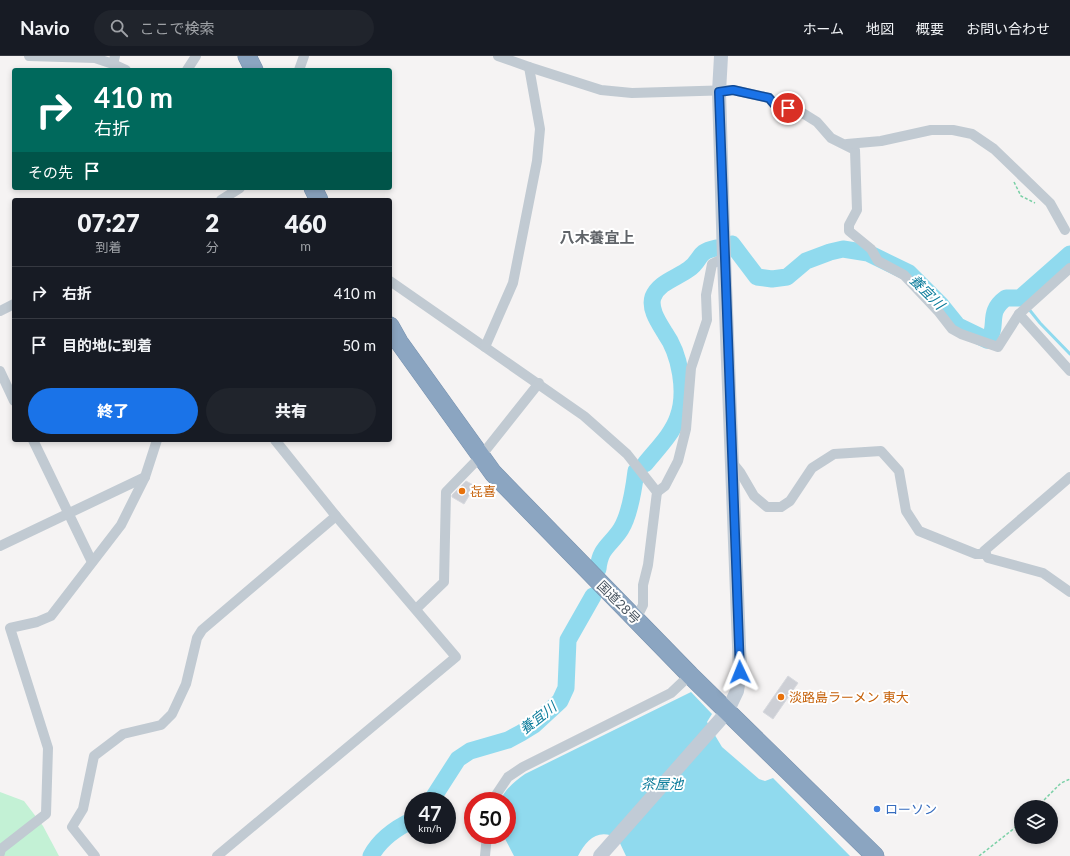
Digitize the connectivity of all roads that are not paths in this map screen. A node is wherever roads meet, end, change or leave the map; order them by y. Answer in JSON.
{"nodes":[{"id":1,"x":30,"y":56,"type":"edge"},
{"id":2,"x":196,"y":56,"type":"edge"},
{"id":3,"x":247,"y":56,"type":"edge"},
{"id":4,"x":304,"y":56,"type":"edge"},
{"id":5,"x":498,"y":56,"type":"edge"},
{"id":6,"x":721,"y":56,"type":"edge"},
{"id":7,"x":114,"y":60,"type":"edge"},
{"id":8,"x":124,"y":68,"type":"edge"},
{"id":9,"x":188,"y":68,"type":"edge"},
{"id":10,"x":253,"y":68,"type":"edge"},
{"id":11,"x":300,"y":68,"type":"edge"},
{"id":12,"x":529,"y":68,"type":"junction"},
{"id":13,"x":719,"y":92,"type":"junction"},
{"id":14,"x":847,"y":144,"type":"junction"},
{"id":15,"x":237,"y":190,"type":"edge"},
{"id":16,"x":224,"y":198,"type":"edge"},
{"id":17,"x":1065,"y":230,"type":"dead end"},
{"id":18,"x":724,"y":258,"type":"junction"},
{"id":19,"x":1070,"y":268,"type":"edge"},
{"id":20,"x":392,"y":282,"type":"edge"},
{"id":21,"x":12,"y":305,"type":"edge"},
{"id":22,"x":0,"y":311,"type":"edge"},
{"id":23,"x":1021,"y":312,"type":"junction"},
{"id":24,"x":392,"y":330,"type":"edge"},
{"id":25,"x":485,"y":347,"type":"junction"},
{"id":26,"x":0,"y":371,"type":"edge"},
{"id":27,"x":1070,"y":371,"type":"edge"},
{"id":28,"x":539,"y":383,"type":"junction"},
{"id":29,"x":12,"y":397,"type":"edge"},
{"id":30,"x":34,"y":442,"type":"edge"},
{"id":31,"x":156,"y":442,"type":"edge"},
{"id":32,"x":277,"y":442,"type":"edge"},
{"id":33,"x":481,"y":456,"type":"junction"},
{"id":34,"x":732,"y":462,"type":"junction"},
{"id":35,"x":145,"y":477,"type":"junction"},
{"id":36,"x":1070,"y":477,"type":"edge"},
{"id":37,"x":657,"y":492,"type":"junction"},
{"id":38,"x":68,"y":513,"type":"junction"},
{"id":39,"x":336,"y":516,"type":"junction"},
{"id":40,"x":0,"y":546,"type":"edge"},
{"id":41,"x":986,"y":554,"type":"junction"},
{"id":42,"x":92,"y":562,"type":"junction"},
{"id":43,"x":1070,"y":592,"type":"edge"},
{"id":44,"x":416,"y":609,"type":"junction"},
{"id":45,"x":636,"y":619,"type":"junction"},
{"id":46,"x":690,"y":675,"type":"junction"},
{"id":47,"x":727,"y":712,"type":"junction"},
{"id":48,"x":498,"y":792,"type":"edge"},
{"id":49,"x":486,"y":844,"type":"edge"},
{"id":50,"x":0,"y":853,"type":"edge"},
{"id":51,"x":95,"y":856,"type":"edge"},
{"id":52,"x":217,"y":856,"type":"edge"},
{"id":53,"x":485,"y":856,"type":"edge"},
{"id":54,"x":600,"y":856,"type":"edge"},
{"id":55,"x":875,"y":856,"type":"edge"}],
"edges":[{"from":1,"to":7,"type":"street"},
{"from":2,"to":9,"type":"street"},
{"from":3,"to":10,"type":"highway"},
{"from":4,"to":11,"type":"street"},
{"from":5,"to":12,"type":"street"},
{"from":6,"to":13,"type":"main road"},
{"from":7,"to":8,"type":"street"},
{"from":12,"to":13,"type":"street"},
{"from":12,"to":25,"type":"street"},
{"from":13,"to":14,"type":"street"},
{"from":13,"to":18,"type":"main road"},
{"from":14,"to":17,"type":"street"},
{"from":14,"to":23,"type":"street"},
{"from":15,"to":16,"type":"street"},
{"from":18,"to":34,"type":"main road"},
{"from":18,"to":37,"type":"street"},
{"from":19,"to":23,"type":"street"},
{"from":20,"to":25,"type":"street"},
{"from":21,"to":22,"type":"street"},
{"from":23,"to":27,"type":"street"},
{"from":24,"to":33,"type":"highway","name":"国道28号"},
{"from":25,"to":28,"type":"street"},
{"from":26,"to":29,"type":"street"},
{"from":28,"to":33,"type":"street"},
{"from":28,"to":37,"type":"street"},
{"from":30,"to":38,"type":"street"},
{"from":31,"to":35,"type":"street"},
{"from":32,"to":39,"type":"street"},
{"from":33,"to":44,"type":"street"},
{"from":33,"to":45,"type":"highway","name":"国道28号"},
{"from":34,"to":41,"type":"street"},
{"from":34,"to":47,"type":"main road"},
{"from":35,"to":38,"type":"street"},
{"from":35,"to":42,"type":"street"},
{"from":36,"to":41,"type":"street"},
{"from":37,"to":45,"type":"street"},
{"from":38,"to":40,"type":"street"},
{"from":38,"to":42,"type":"street"},
{"from":39,"to":44,"type":"street"},
{"from":39,"to":51,"type":"street"},
{"from":41,"to":43,"type":"street"},
{"from":42,"to":50,"type":"street"},
{"from":44,"to":52,"type":"street"},
{"from":45,"to":46,"type":"highway","name":"国道28号"},
{"from":46,"to":47,"type":"highway","name":"国道28号"},
{"from":46,"to":48,"type":"street"},
{"from":47,"to":54,"type":"main road"},
{"from":47,"to":55,"type":"highway","name":"国道28号"},
{"from":49,"to":53,"type":"street"}]}
